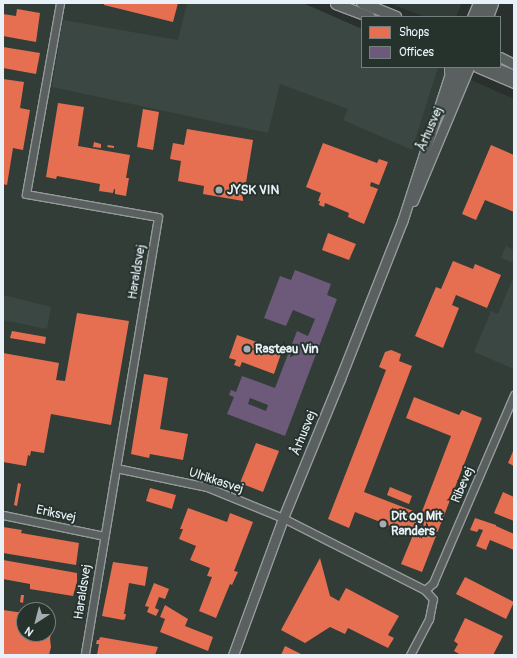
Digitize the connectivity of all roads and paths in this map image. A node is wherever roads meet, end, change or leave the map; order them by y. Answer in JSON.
{"nodes":[{"id":1,"x":60,"y":3,"type":"edge"},
{"id":2,"x":362,"y":3,"type":"edge"},
{"id":3,"x":478,"y":3,"type":"edge"},
{"id":4,"x":484,"y":3,"type":"edge"},
{"id":5,"x":493,"y":3,"type":"edge"},
{"id":6,"x":335,"y":4,"type":"edge"},
{"id":7,"x":363,"y":16,"type":"edge"},
{"id":8,"x":367,"y":16,"type":"edge"},
{"id":9,"x":394,"y":16,"type":"edge"},
{"id":10,"x":472,"y":16,"type":"edge"},
{"id":11,"x":480,"y":16,"type":"edge"},
{"id":12,"x":488,"y":16,"type":"edge"},
{"id":13,"x":361,"y":17,"type":"edge"},
{"id":14,"x":501,"y":58,"type":"edge"},
{"id":15,"x":501,"y":63,"type":"edge"},
{"id":16,"x":514,"y":64,"type":"edge"},
{"id":17,"x":453,"y":68,"type":"edge"},
{"id":18,"x":469,"y":68,"type":"edge"},
{"id":19,"x":480,"y":68,"type":"edge"},
{"id":20,"x":496,"y":68,"type":"edge"},
{"id":21,"x":514,"y":69,"type":"edge"},
{"id":22,"x":514,"y":75,"type":"edge"},
{"id":23,"x":514,"y":83,"type":"edge"},
{"id":24,"x":434,"y":153,"type":"junction"},
{"id":25,"x":402,"y":222,"type":"junction"},
{"id":26,"x":514,"y":395,"type":"edge"},
{"id":27,"x":511,"y":410,"type":"edge"},
{"id":28,"x":116,"y":468,"type":"junction"},
{"id":29,"x":3,"y":515,"type":"edge"},
{"id":30,"x":283,"y":518,"type":"junction"},
{"id":31,"x":104,"y":536,"type":"junction"},
{"id":32,"x":425,"y":590,"type":"junction"},
{"id":33,"x":85,"y":655,"type":"edge"},
{"id":34,"x":233,"y":655,"type":"edge"},
{"id":35,"x":410,"y":655,"type":"edge"}],
"edges":[{"from":1,"to":28,"type":"street","name":"Haraldsvej"},
{"from":2,"to":9,"type":"highway"},
{"from":3,"to":10,"type":"main road"},
{"from":4,"to":11,"type":"main road"},
{"from":5,"to":12,"type":"main road"},
{"from":6,"to":7,"type":"highway"},
{"from":6,"to":8,"type":"highway"},
{"from":6,"to":13,"type":"highway"},
{"from":14,"to":16,"type":"main road"},
{"from":15,"to":21,"type":"main road"},
{"from":17,"to":24,"type":"main road"},
{"from":17,"to":25,"type":"main road","name":"Århusvej"},
{"from":18,"to":24,"type":"main road","name":"Århusvej"},
{"from":19,"to":23,"type":"main road"},
{"from":20,"to":22,"type":"main road"},
{"from":24,"to":25,"type":"main road","name":"Århusvej"},
{"from":25,"to":30,"type":"main road","name":"Århusvej"},
{"from":26,"to":27,"type":"street","name":"Ribevej"},
{"from":27,"to":32,"type":"street","name":"Ribevej"},
{"from":28,"to":30,"type":"street","name":"Ulrikkasvej"},
{"from":28,"to":31,"type":"street","name":"Haraldsvej"},
{"from":29,"to":31,"type":"street","name":"Eriksvej"},
{"from":30,"to":32,"type":"street"},
{"from":30,"to":34,"type":"main road","name":"Århusvej"},
{"from":31,"to":33,"type":"street","name":"Haraldsvej"},
{"from":32,"to":35,"type":"street"}]}
